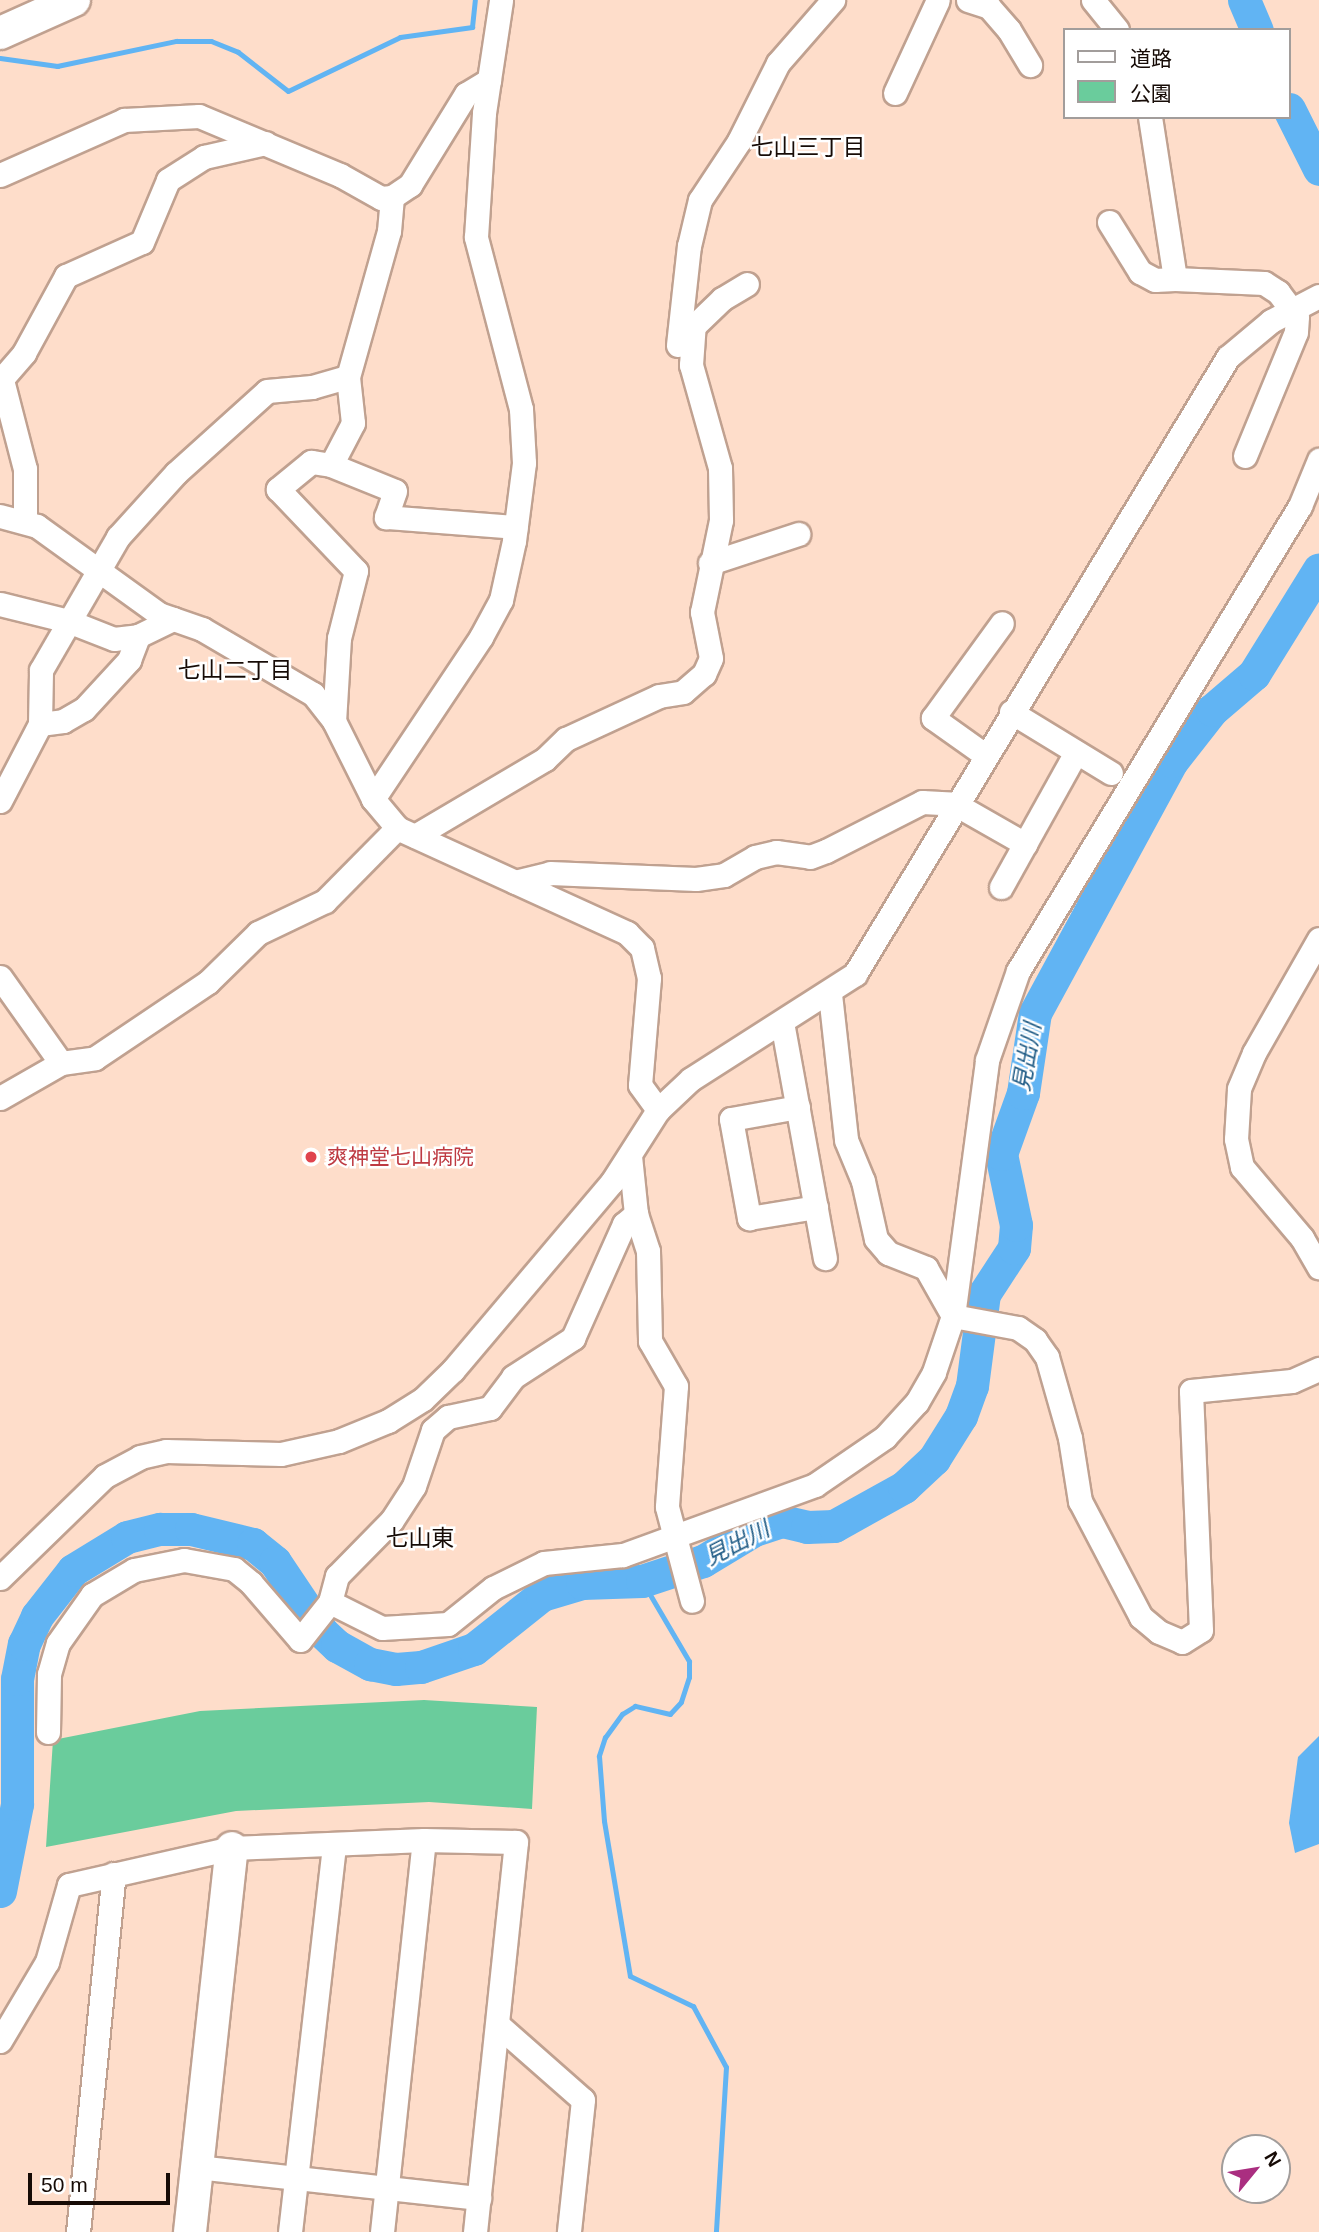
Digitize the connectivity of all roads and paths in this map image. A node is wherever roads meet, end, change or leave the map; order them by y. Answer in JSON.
{"nodes":[{"id":1,"x":74,"y":0,"type":"edge"},
{"id":2,"x":501,"y":0,"type":"edge"},
{"id":3,"x":833,"y":0,"type":"edge"},
{"id":4,"x":938,"y":0,"type":"edge"},
{"id":5,"x":968,"y":0,"type":"edge"},
{"id":6,"x":1093,"y":0,"type":"edge"},
{"id":7,"x":1115,"y":28,"type":"edge"},
{"id":8,"x":0,"y":33,"type":"edge"},
{"id":9,"x":1030,"y":65,"type":"dead end"},
{"id":10,"x":489,"y":80,"type":"junction"},
{"id":11,"x":895,"y":93,"type":"dead end"},
{"id":12,"x":1150,"y":119,"type":"edge"},
{"id":13,"x":265,"y":143,"type":"junction"},
{"id":14,"x":0,"y":175,"type":"edge"},
{"id":15,"x":392,"y":197,"type":"junction"},
{"id":16,"x":1110,"y":222,"type":"dead end"},
{"id":17,"x":1175,"y":279,"type":"junction"},
{"id":18,"x":747,"y":284,"type":"dead end"},
{"id":19,"x":1319,"y":296,"type":"edge"},
{"id":20,"x":1292,"y":309,"type":"junction"},
{"id":21,"x":691,"y":365,"type":"junction"},
{"id":22,"x":348,"y":377,"type":"junction"},
{"id":23,"x":1,"y":380,"type":"edge"},
{"id":24,"x":1245,"y":456,"type":"dead end"},
{"id":25,"x":1319,"y":460,"type":"edge"},
{"id":26,"x":331,"y":465,"type":"junction"},
{"id":27,"x":0,"y":516,"type":"edge"},
{"id":28,"x":25,"y":521,"type":"junction"},
{"id":29,"x":516,"y":527,"type":"junction"},
{"id":30,"x":798,"y":534,"type":"dead end"},
{"id":31,"x":710,"y":563,"type":"junction"},
{"id":32,"x":97,"y":570,"type":"junction"},
{"id":33,"x":0,"y":604,"type":"edge"},
{"id":34,"x":173,"y":619,"type":"junction"},
{"id":35,"x":68,"y":621,"type":"junction"},
{"id":36,"x":1002,"y":623,"type":"dead end"},
{"id":37,"x":138,"y":636,"type":"junction"},
{"id":38,"x":1012,"y":712,"type":"junction"},
{"id":39,"x":334,"y":721,"type":"junction"},
{"id":40,"x":40,"y":724,"type":"junction"},
{"id":41,"x":1076,"y":752,"type":"junction"},
{"id":42,"x":985,"y":755,"type":"junction"},
{"id":43,"x":1111,"y":773,"type":"dead end"},
{"id":44,"x":373,"y":799,"type":"junction"},
{"id":45,"x":0,"y":801,"type":"edge"},
{"id":46,"x":955,"y":804,"type":"junction"},
{"id":47,"x":406,"y":832,"type":"junction"},
{"id":48,"x":1025,"y":844,"type":"junction"},
{"id":49,"x":515,"y":882,"type":"junction"},
{"id":50,"x":1001,"y":887,"type":"dead end"},
{"id":51,"x":1319,"y":939,"type":"edge"},
{"id":52,"x":0,"y":977,"type":"edge"},
{"id":53,"x":830,"y":994,"type":"junction"},
{"id":54,"x":782,"y":1022,"type":"junction"},
{"id":55,"x":61,"y":1063,"type":"junction"},
{"id":56,"x":0,"y":1098,"type":"edge"},
{"id":57,"x":798,"y":1107,"type":"junction"},
{"id":58,"x":658,"y":1110,"type":"junction"},
{"id":59,"x":630,"y":1156,"type":"junction"},
{"id":60,"x":816,"y":1208,"type":"junction"},
{"id":61,"x":636,"y":1214,"type":"junction"},
{"id":62,"x":825,"y":1258,"type":"dead end"},
{"id":63,"x":1319,"y":1268,"type":"edge"},
{"id":64,"x":953,"y":1315,"type":"junction"},
{"id":65,"x":1319,"y":1369,"type":"edge"},
{"id":66,"x":423,"y":1399,"type":"junction"},
{"id":67,"x":442,"y":1423,"type":"junction"},
{"id":68,"x":672,"y":1536,"type":"junction"},
{"id":69,"x":0,"y":1578,"type":"edge"},
{"id":70,"x":692,"y":1601,"type":"dead end"},
{"id":71,"x":330,"y":1602,"type":"junction"},
{"id":72,"x":48,"y":1732,"type":"dead end"},
{"id":73,"x":424,"y":1840,"type":"junction"},
{"id":74,"x":334,"y":1844,"type":"junction"},
{"id":75,"x":232,"y":1848,"type":"junction"},
{"id":76,"x":114,"y":1874,"type":"junction"},
{"id":77,"x":498,"y":2025,"type":"junction"},
{"id":78,"x":0,"y":2041,"type":"edge"},
{"id":79,"x":197,"y":2167,"type":"junction"},
{"id":80,"x":296,"y":2175,"type":"junction"},
{"id":81,"x":387,"y":2185,"type":"junction"},
{"id":82,"x":479,"y":2198,"type":"junction"},
{"id":83,"x":78,"y":2232,"type":"edge"},
{"id":84,"x":190,"y":2232,"type":"edge"},
{"id":85,"x":290,"y":2232,"type":"edge"},
{"id":86,"x":382,"y":2232,"type":"edge"},
{"id":87,"x":475,"y":2232,"type":"edge"},
{"id":88,"x":569,"y":2232,"type":"edge"}],
"edges":[{"from":1,"to":8,"type":"street"},
{"from":2,"to":10,"type":"street"},
{"from":3,"to":21,"type":"street"},
{"from":4,"to":11,"type":"street"},
{"from":5,"to":9,"type":"street"},
{"from":6,"to":7,"type":"street"},
{"from":10,"to":15,"type":"street"},
{"from":10,"to":29,"type":"street"},
{"from":12,"to":17,"type":"street"},
{"from":13,"to":14,"type":"street"},
{"from":13,"to":15,"type":"street"},
{"from":13,"to":23,"type":"street"},
{"from":15,"to":22,"type":"street"},
{"from":16,"to":17,"type":"street"},
{"from":17,"to":20,"type":"street"},
{"from":18,"to":21,"type":"street"},
{"from":19,"to":20,"type":"street"},
{"from":20,"to":24,"type":"street"},
{"from":20,"to":38,"type":"street"},
{"from":21,"to":31,"type":"street"},
{"from":22,"to":26,"type":"street"},
{"from":22,"to":32,"type":"street"},
{"from":23,"to":28,"type":"street"},
{"from":25,"to":64,"type":"street"},
{"from":26,"to":29,"type":"street"},
{"from":26,"to":39,"type":"street"},
{"from":27,"to":28,"type":"street"},
{"from":28,"to":32,"type":"street"},
{"from":29,"to":44,"type":"street"},
{"from":30,"to":31,"type":"street"},
{"from":31,"to":47,"type":"street"},
{"from":32,"to":34,"type":"street"},
{"from":32,"to":35,"type":"street"},
{"from":33,"to":35,"type":"street"},
{"from":34,"to":37,"type":"street"},
{"from":34,"to":39,"type":"street"},
{"from":35,"to":37,"type":"street"},
{"from":35,"to":40,"type":"street"},
{"from":36,"to":42,"type":"street"},
{"from":37,"to":40,"type":"street"},
{"from":38,"to":41,"type":"street"},
{"from":38,"to":42,"type":"street"},
{"from":39,"to":44,"type":"street"},
{"from":40,"to":45,"type":"street"},
{"from":41,"to":43,"type":"street"},
{"from":41,"to":48,"type":"street"},
{"from":42,"to":46,"type":"street"},
{"from":44,"to":47,"type":"street"},
{"from":46,"to":48,"type":"street"},
{"from":46,"to":49,"type":"street"},
{"from":46,"to":53,"type":"street"},
{"from":47,"to":49,"type":"street"},
{"from":47,"to":55,"type":"street"},
{"from":48,"to":50,"type":"street"},
{"from":49,"to":58,"type":"street"},
{"from":51,"to":63,"type":"street"},
{"from":52,"to":55,"type":"street"},
{"from":53,"to":54,"type":"street"},
{"from":53,"to":64,"type":"street"},
{"from":54,"to":57,"type":"street"},
{"from":54,"to":58,"type":"street"},
{"from":55,"to":56,"type":"street"},
{"from":57,"to":60,"type":"street"},
{"from":57,"to":60,"type":"street"},
{"from":58,"to":59,"type":"street"},
{"from":59,"to":61,"type":"street"},
{"from":59,"to":66,"type":"street"},
{"from":60,"to":62,"type":"street"},
{"from":61,"to":67,"type":"street"},
{"from":61,"to":68,"type":"street"},
{"from":64,"to":65,"type":"street"},
{"from":64,"to":68,"type":"street"},
{"from":66,"to":67,"type":"street"},
{"from":66,"to":69,"type":"street"},
{"from":67,"to":71,"type":"street"},
{"from":68,"to":70,"type":"street"},
{"from":68,"to":71,"type":"street"},
{"from":71,"to":72,"type":"street"},
{"from":73,"to":74,"type":"street"},
{"from":73,"to":77,"type":"street"},
{"from":73,"to":81,"type":"street"},
{"from":74,"to":75,"type":"street"},
{"from":74,"to":80,"type":"street"},
{"from":75,"to":76,"type":"street"},
{"from":75,"to":79,"type":"street"},
{"from":76,"to":78,"type":"street"},
{"from":76,"to":83,"type":"street"},
{"from":77,"to":82,"type":"street"},
{"from":77,"to":88,"type":"street"},
{"from":79,"to":80,"type":"street"},
{"from":79,"to":84,"type":"street"},
{"from":80,"to":81,"type":"street"},
{"from":80,"to":85,"type":"street"},
{"from":81,"to":82,"type":"street"},
{"from":81,"to":86,"type":"street"},
{"from":82,"to":87,"type":"street"}]}
